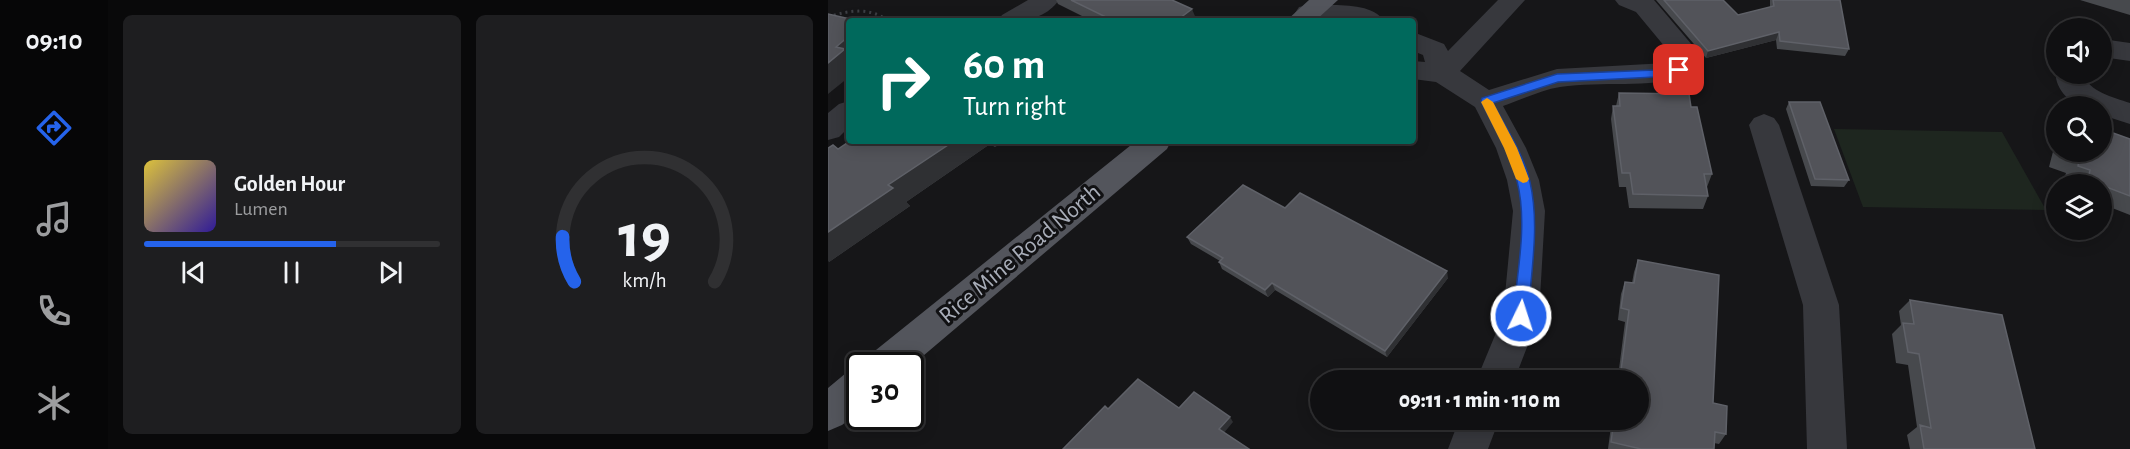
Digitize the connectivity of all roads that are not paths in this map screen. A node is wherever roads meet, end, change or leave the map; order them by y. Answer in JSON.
{"nodes":[{"id":1,"x":1046,"y":0,"type":"edge"},
{"id":2,"x":1512,"y":0,"type":"edge"},
{"id":3,"x":1628,"y":0,"type":"edge"},
{"id":4,"x":1312,"y":14,"type":"edge"},
{"id":5,"x":1016,"y":18,"type":"edge"},
{"id":6,"x":1365,"y":18,"type":"edge"},
{"id":7,"x":1416,"y":41,"type":"edge"},
{"id":8,"x":2112,"y":49,"type":"edge"},
{"id":9,"x":2130,"y":52,"type":"edge"},
{"id":10,"x":1428,"y":71,"type":"edge"},
{"id":11,"x":2072,"y":84,"type":"edge"},
{"id":12,"x":1486,"y":101,"type":"junction"},
{"id":13,"x":846,"y":114,"type":"edge"},
{"id":14,"x":2130,"y":114,"type":"edge"},
{"id":15,"x":1764,"y":124,"type":"dead end"},
{"id":16,"x":828,"y":129,"type":"edge"},
{"id":17,"x":1152,"y":144,"type":"edge"},
{"id":18,"x":901,"y":352,"type":"edge"},
{"id":19,"x":1499,"y":370,"type":"edge"},
{"id":20,"x":846,"y":397,"type":"edge"},
{"id":21,"x":828,"y":412,"type":"edge"},
{"id":22,"x":1475,"y":430,"type":"edge"},
{"id":23,"x":1468,"y":449,"type":"edge"},
{"id":24,"x":1827,"y":449,"type":"edge"}],
"edges":[{"from":1,"to":5,"type":"street"},
{"from":2,"to":10,"type":"street"},
{"from":3,"to":12,"type":"street"},
{"from":4,"to":6,"type":"street"},
{"from":7,"to":10,"type":"street"},
{"from":8,"to":9,"type":"street"},
{"from":10,"to":12,"type":"street"},
{"from":11,"to":14,"type":"street"},
{"from":12,"to":19,"type":"street"},
{"from":13,"to":16,"type":"street"},
{"from":15,"to":24,"type":"street"},
{"from":17,"to":18,"type":"main road","name":"Rice Mine Road North"},
{"from":20,"to":21,"type":"main road"},
{"from":22,"to":23,"type":"street"}]}
